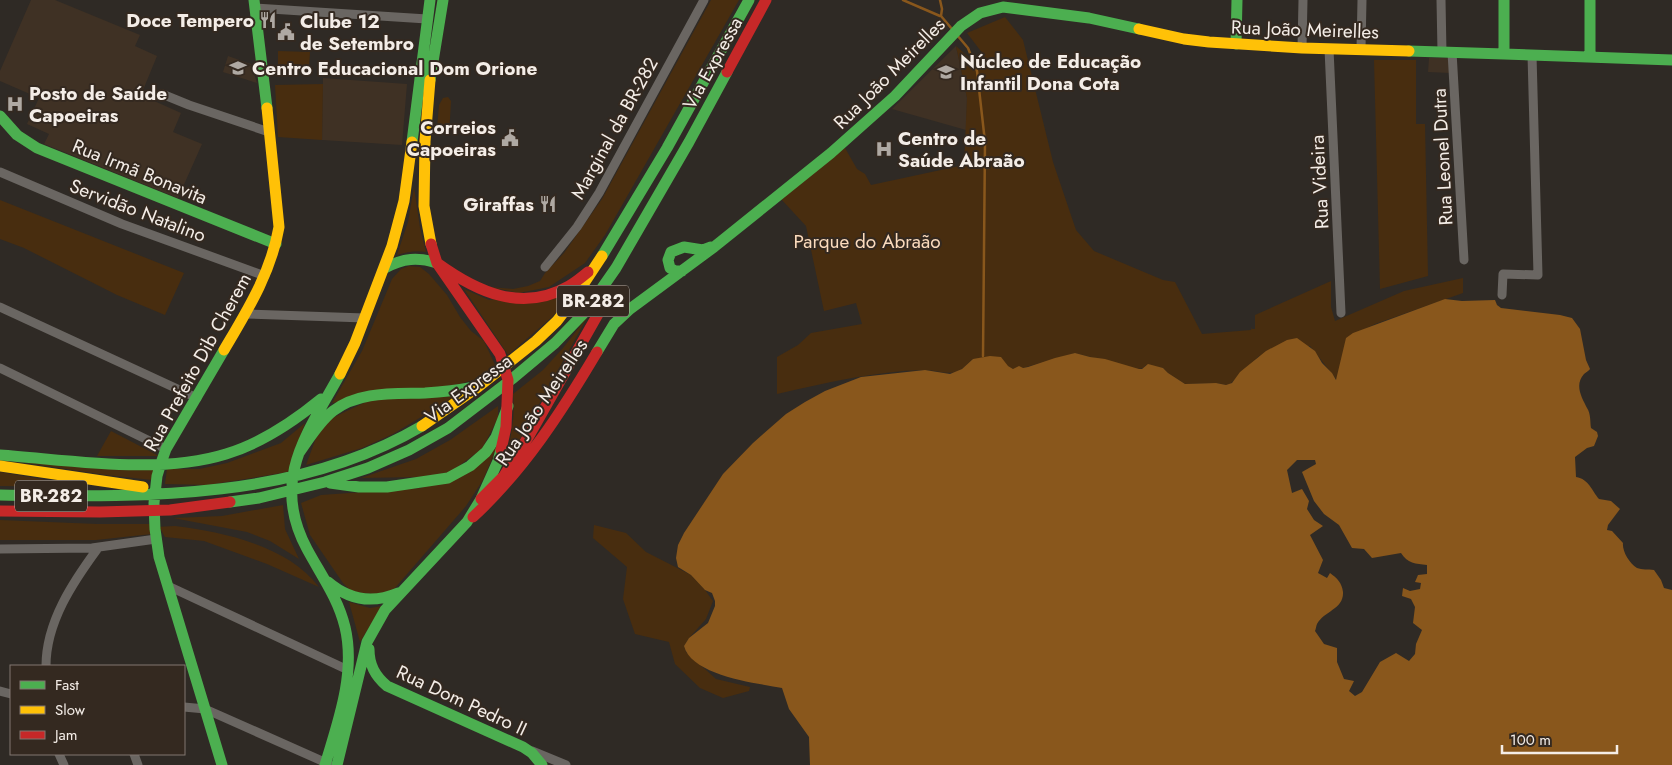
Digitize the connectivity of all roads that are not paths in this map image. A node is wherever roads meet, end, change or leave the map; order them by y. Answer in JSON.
{"nodes":[{"id":1,"x":444,"y":0,"type":"edge"},
{"id":2,"x":704,"y":0,"type":"edge"},
{"id":3,"x":749,"y":0,"type":"edge"},
{"id":4,"x":766,"y":0,"type":"edge"},
{"id":5,"x":1237,"y":0,"type":"edge"},
{"id":6,"x":1303,"y":0,"type":"edge"},
{"id":7,"x":1362,"y":0,"type":"edge"},
{"id":8,"x":1441,"y":0,"type":"edge"},
{"id":9,"x":1504,"y":0,"type":"edge"},
{"id":10,"x":1590,"y":0,"type":"edge"},
{"id":11,"x":254,"y":4,"type":"edge"},
{"id":12,"x":428,"y":7,"type":"edge"},
{"id":13,"x":1236,"y":44,"type":"junction"},
{"id":14,"x":1302,"y":48,"type":"junction"},
{"id":15,"x":1329,"y":49,"type":"junction"},
{"id":16,"x":1361,"y":49,"type":"junction"},
{"id":17,"x":1447,"y":52,"type":"junction"},
{"id":18,"x":1504,"y":54,"type":"junction"},
{"id":19,"x":1532,"y":55,"type":"junction"},
{"id":20,"x":1590,"y":57,"type":"junction"},
{"id":21,"x":1672,"y":60,"type":"edge"},
{"id":22,"x":162,"y":94,"type":"dead end"},
{"id":23,"x":0,"y":116,"type":"edge"},
{"id":24,"x":270,"y":132,"type":"junction"},
{"id":25,"x":0,"y":172,"type":"edge"},
{"id":26,"x":646,"y":216,"type":"junction"},
{"id":27,"x":276,"y":244,"type":"junction"},
{"id":28,"x":714,"y":247,"type":"junction"},
{"id":29,"x":1464,"y":260,"type":"dead end"},
{"id":30,"x":437,"y":263,"type":"junction"},
{"id":31,"x":596,"y":265,"type":"junction"},
{"id":32,"x":545,"y":267,"type":"dead end"},
{"id":33,"x":385,"y":268,"type":"junction"},
{"id":34,"x":682,"y":271,"type":"junction"},
{"id":35,"x":265,"y":276,"type":"junction"},
{"id":36,"x":1502,"y":294,"type":"dead end"},
{"id":37,"x":0,"y":307,"type":"edge"},
{"id":38,"x":1341,"y":313,"type":"dead end"},
{"id":39,"x":245,"y":314,"type":"junction"},
{"id":40,"x":365,"y":318,"type":"junction"},
{"id":41,"x":0,"y":368,"type":"edge"},
{"id":42,"x":477,"y":387,"type":"junction"},
{"id":43,"x":330,"y":390,"type":"junction"},
{"id":44,"x":197,"y":398,"type":"junction"},
{"id":45,"x":508,"y":406,"type":"junction"},
{"id":46,"x":166,"y":449,"type":"junction"},
{"id":47,"x":299,"y":453,"type":"junction"},
{"id":48,"x":0,"y":455,"type":"edge"},
{"id":49,"x":0,"y":466,"type":"edge"},
{"id":50,"x":322,"y":483,"type":"junction"},
{"id":51,"x":168,"y":492,"type":"junction"},
{"id":52,"x":0,"y":495,"type":"edge"},
{"id":53,"x":481,"y":499,"type":"junction"},
{"id":54,"x":0,"y":511,"type":"edge"},
{"id":55,"x":467,"y":522,"type":"junction"},
{"id":56,"x":156,"y":539,"type":"junction"},
{"id":57,"x":0,"y":548,"type":"edge"},
{"id":58,"x":98,"y":548,"type":"junction"},
{"id":59,"x":323,"y":576,"type":"junction"},
{"id":60,"x":168,"y":586,"type":"junction"},
{"id":61,"x":402,"y":590,"type":"junction"},
{"id":62,"x":372,"y":632,"type":"junction"},
{"id":63,"x":46,"y":665,"type":"edge"},
{"id":64,"x":348,"y":670,"type":"junction"},
{"id":65,"x":185,"y":707,"type":"edge"},
{"id":66,"x":205,"y":709,"type":"junction"},
{"id":67,"x":544,"y":762,"type":"edge"},
{"id":68,"x":330,"y":764,"type":"edge"},
{"id":69,"x":222,"y":765,"type":"edge"},
{"id":70,"x":566,"y":765,"type":"edge"}],
"edges":[{"from":1,"to":30,"type":"main road"},
{"from":2,"to":32,"type":"street","name":"Marginal da BR-282"},
{"from":3,"to":31,"type":"main road","name":"Via Expressa","number":"BR-282"},
{"from":4,"to":26,"type":"main road","name":"Via Expressa","number":"BR-282"},
{"from":5,"to":13,"type":"main road"},
{"from":6,"to":14,"type":"street"},
{"from":7,"to":16,"type":"street"},
{"from":8,"to":17,"type":"street","name":"Rua Leonel Dutra"},
{"from":9,"to":18,"type":"main road"},
{"from":10,"to":20,"type":"main road"},
{"from":11,"to":12,"type":"street"},
{"from":11,"to":24,"type":"main road","name":"Rua Prefeito Dib Cherem"},
{"from":12,"to":33,"type":"main road"},
{"from":13,"to":14,"type":"main road","name":"Rua João Meirelles"},
{"from":13,"to":28,"type":"main road","name":"Rua João Meirelles"},
{"from":14,"to":15,"type":"main road","name":"Rua João Meirelles"},
{"from":15,"to":16,"type":"main road","name":"Rua João Meirelles"},
{"from":15,"to":38,"type":"street","name":"Rua Videira"},
{"from":16,"to":17,"type":"main road","name":"Rua João Meirelles"},
{"from":17,"to":18,"type":"main road","name":"Rua João Meirelles"},
{"from":17,"to":29,"type":"street","name":"Rua Leonel Dutra"},
{"from":18,"to":19,"type":"main road","name":"Rua João Meirelles"},
{"from":19,"to":20,"type":"main road","name":"Rua João Meirelles"},
{"from":19,"to":36,"type":"street"},
{"from":20,"to":21,"type":"main road","name":"Rua João Meirelles"},
{"from":22,"to":24,"type":"street"},
{"from":23,"to":27,"type":"main road","name":"Rua Irmã Bonavita"},
{"from":24,"to":27,"type":"main road","name":"Rua Prefeito Dib Cherem"},
{"from":25,"to":35,"type":"street","name":"Servidão Natalino"},
{"from":26,"to":50,"type":"main road","name":"Via Expressa","number":"BR-282"},
{"from":26,"to":53,"type":"main road"},
{"from":27,"to":35,"type":"main road","name":"Rua Prefeito Dib Cherem"},
{"from":28,"to":34,"type":"main road","name":"Rua João Meirelles"},
{"from":28,"to":34,"type":"main road"},
{"from":30,"to":31,"type":"main road"},
{"from":30,"to":33,"type":"main road"},
{"from":30,"to":45,"type":"main road"},
{"from":31,"to":42,"type":"main road","name":"Via Expressa","number":"BR-282"},
{"from":33,"to":40,"type":"main road"},
{"from":34,"to":55,"type":"main road","name":"Rua João Meirelles"},
{"from":35,"to":39,"type":"main road","name":"Rua Prefeito Dib Cherem"},
{"from":37,"to":44,"type":"street"},
{"from":39,"to":40,"type":"street"},
{"from":39,"to":44,"type":"main road","name":"Rua Prefeito Dib Cherem"},
{"from":40,"to":43,"type":"main road"},
{"from":41,"to":46,"type":"street"},
{"from":42,"to":47,"type":"main road"},
{"from":42,"to":51,"type":"main road","name":"Via Expressa","number":"BR-282"},
{"from":43,"to":47,"type":"main road"},
{"from":43,"to":48,"type":"main road"},
{"from":44,"to":46,"type":"main road","name":"Rua Prefeito Dib Cherem"},
{"from":45,"to":50,"type":"main road"},
{"from":45,"to":53,"type":"main road"},
{"from":46,"to":56,"type":"main road","name":"Rua Prefeito Dib Cherem"},
{"from":47,"to":59,"type":"main road"},
{"from":49,"to":51,"type":"main road"},
{"from":50,"to":54,"type":"main road","name":"Via Expressa","number":"BR-282"},
{"from":51,"to":52,"type":"main road","number":"BR-282"},
{"from":53,"to":55,"type":"main road"},
{"from":55,"to":61,"type":"main road"},
{"from":56,"to":58,"type":"street"},
{"from":56,"to":60,"type":"main road","name":"Rua Prefeito Dib Cherem"},
{"from":57,"to":58,"type":"street"},
{"from":58,"to":63,"type":"street"},
{"from":59,"to":61,"type":"main road"},
{"from":59,"to":64,"type":"main road"},
{"from":60,"to":64,"type":"street"},
{"from":60,"to":66,"type":"main road","name":"Rua Prefeito Dib Cherem"},
{"from":61,"to":62,"type":"main road"},
{"from":62,"to":67,"type":"main road","name":"Rua Dom Pedro II"},
{"from":62,"to":68,"type":"main road"},
{"from":64,"to":68,"type":"main road"},
{"from":65,"to":66,"type":"street"},
{"from":66,"to":68,"type":"street"},
{"from":66,"to":69,"type":"main road","name":"Rua Prefeito Dib Cherem"},
{"from":67,"to":70,"type":"street"}]}
